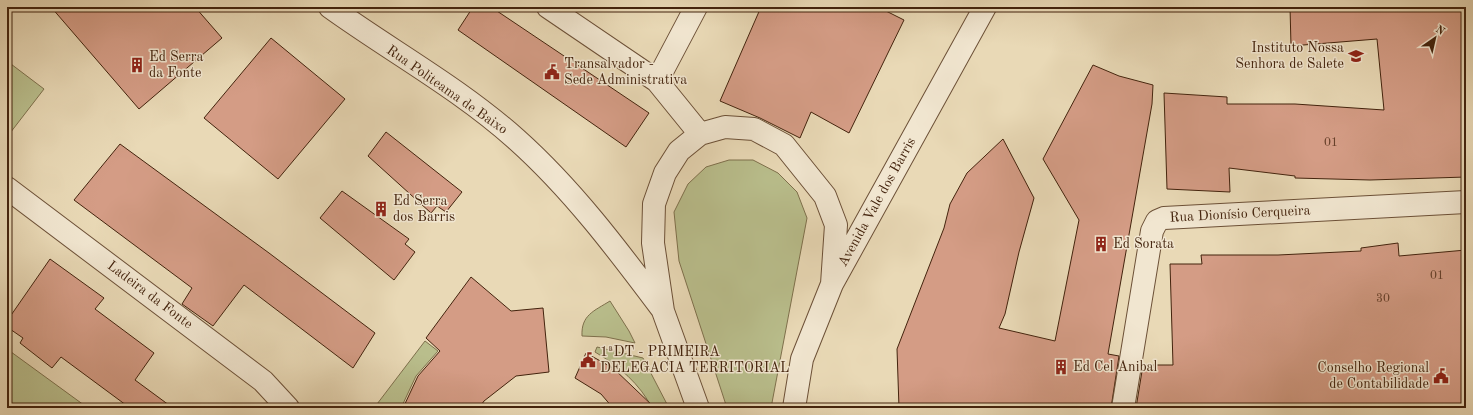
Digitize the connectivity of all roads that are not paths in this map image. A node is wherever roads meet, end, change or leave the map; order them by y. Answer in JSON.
{"nodes":[{"id":1,"x":330,"y":7,"type":"edge"},
{"id":2,"x":548,"y":7,"type":"edge"},
{"id":3,"x":696,"y":7,"type":"edge"},
{"id":4,"x":985,"y":7,"type":"edge"},
{"id":5,"x":657,"y":81,"type":"junction"},
{"id":6,"x":700,"y":134,"type":"junction"},
{"id":7,"x":7,"y":188,"type":"edge"},
{"id":8,"x":1466,"y":202,"type":"edge"},
{"id":9,"x":832,"y":284,"type":"junction"},
{"id":10,"x":663,"y":311,"type":"junction"},
{"id":11,"x":288,"y":408,"type":"edge"},
{"id":12,"x":698,"y":408,"type":"edge"},
{"id":13,"x":794,"y":408,"type":"edge"},
{"id":14,"x":1123,"y":408,"type":"edge"}],
"edges":[{"from":1,"to":10,"type":"street","name":"Rua Politeama de Baixo"},
{"from":2,"to":5,"type":"street"},
{"from":3,"to":5,"type":"street"},
{"from":4,"to":9,"type":"street","name":"Avenida Vale dos Barris"},
{"from":5,"to":6,"type":"street"},
{"from":6,"to":9,"type":"street"},
{"from":6,"to":10,"type":"street"},
{"from":7,"to":11,"type":"street","name":"Ladeira da Fonte"},
{"from":8,"to":14,"type":"street","name":"Rua Dionísio Cerqueira"},
{"from":9,"to":13,"type":"street","name":"Avenida Vale dos Barris"},
{"from":10,"to":12,"type":"street"}]}
